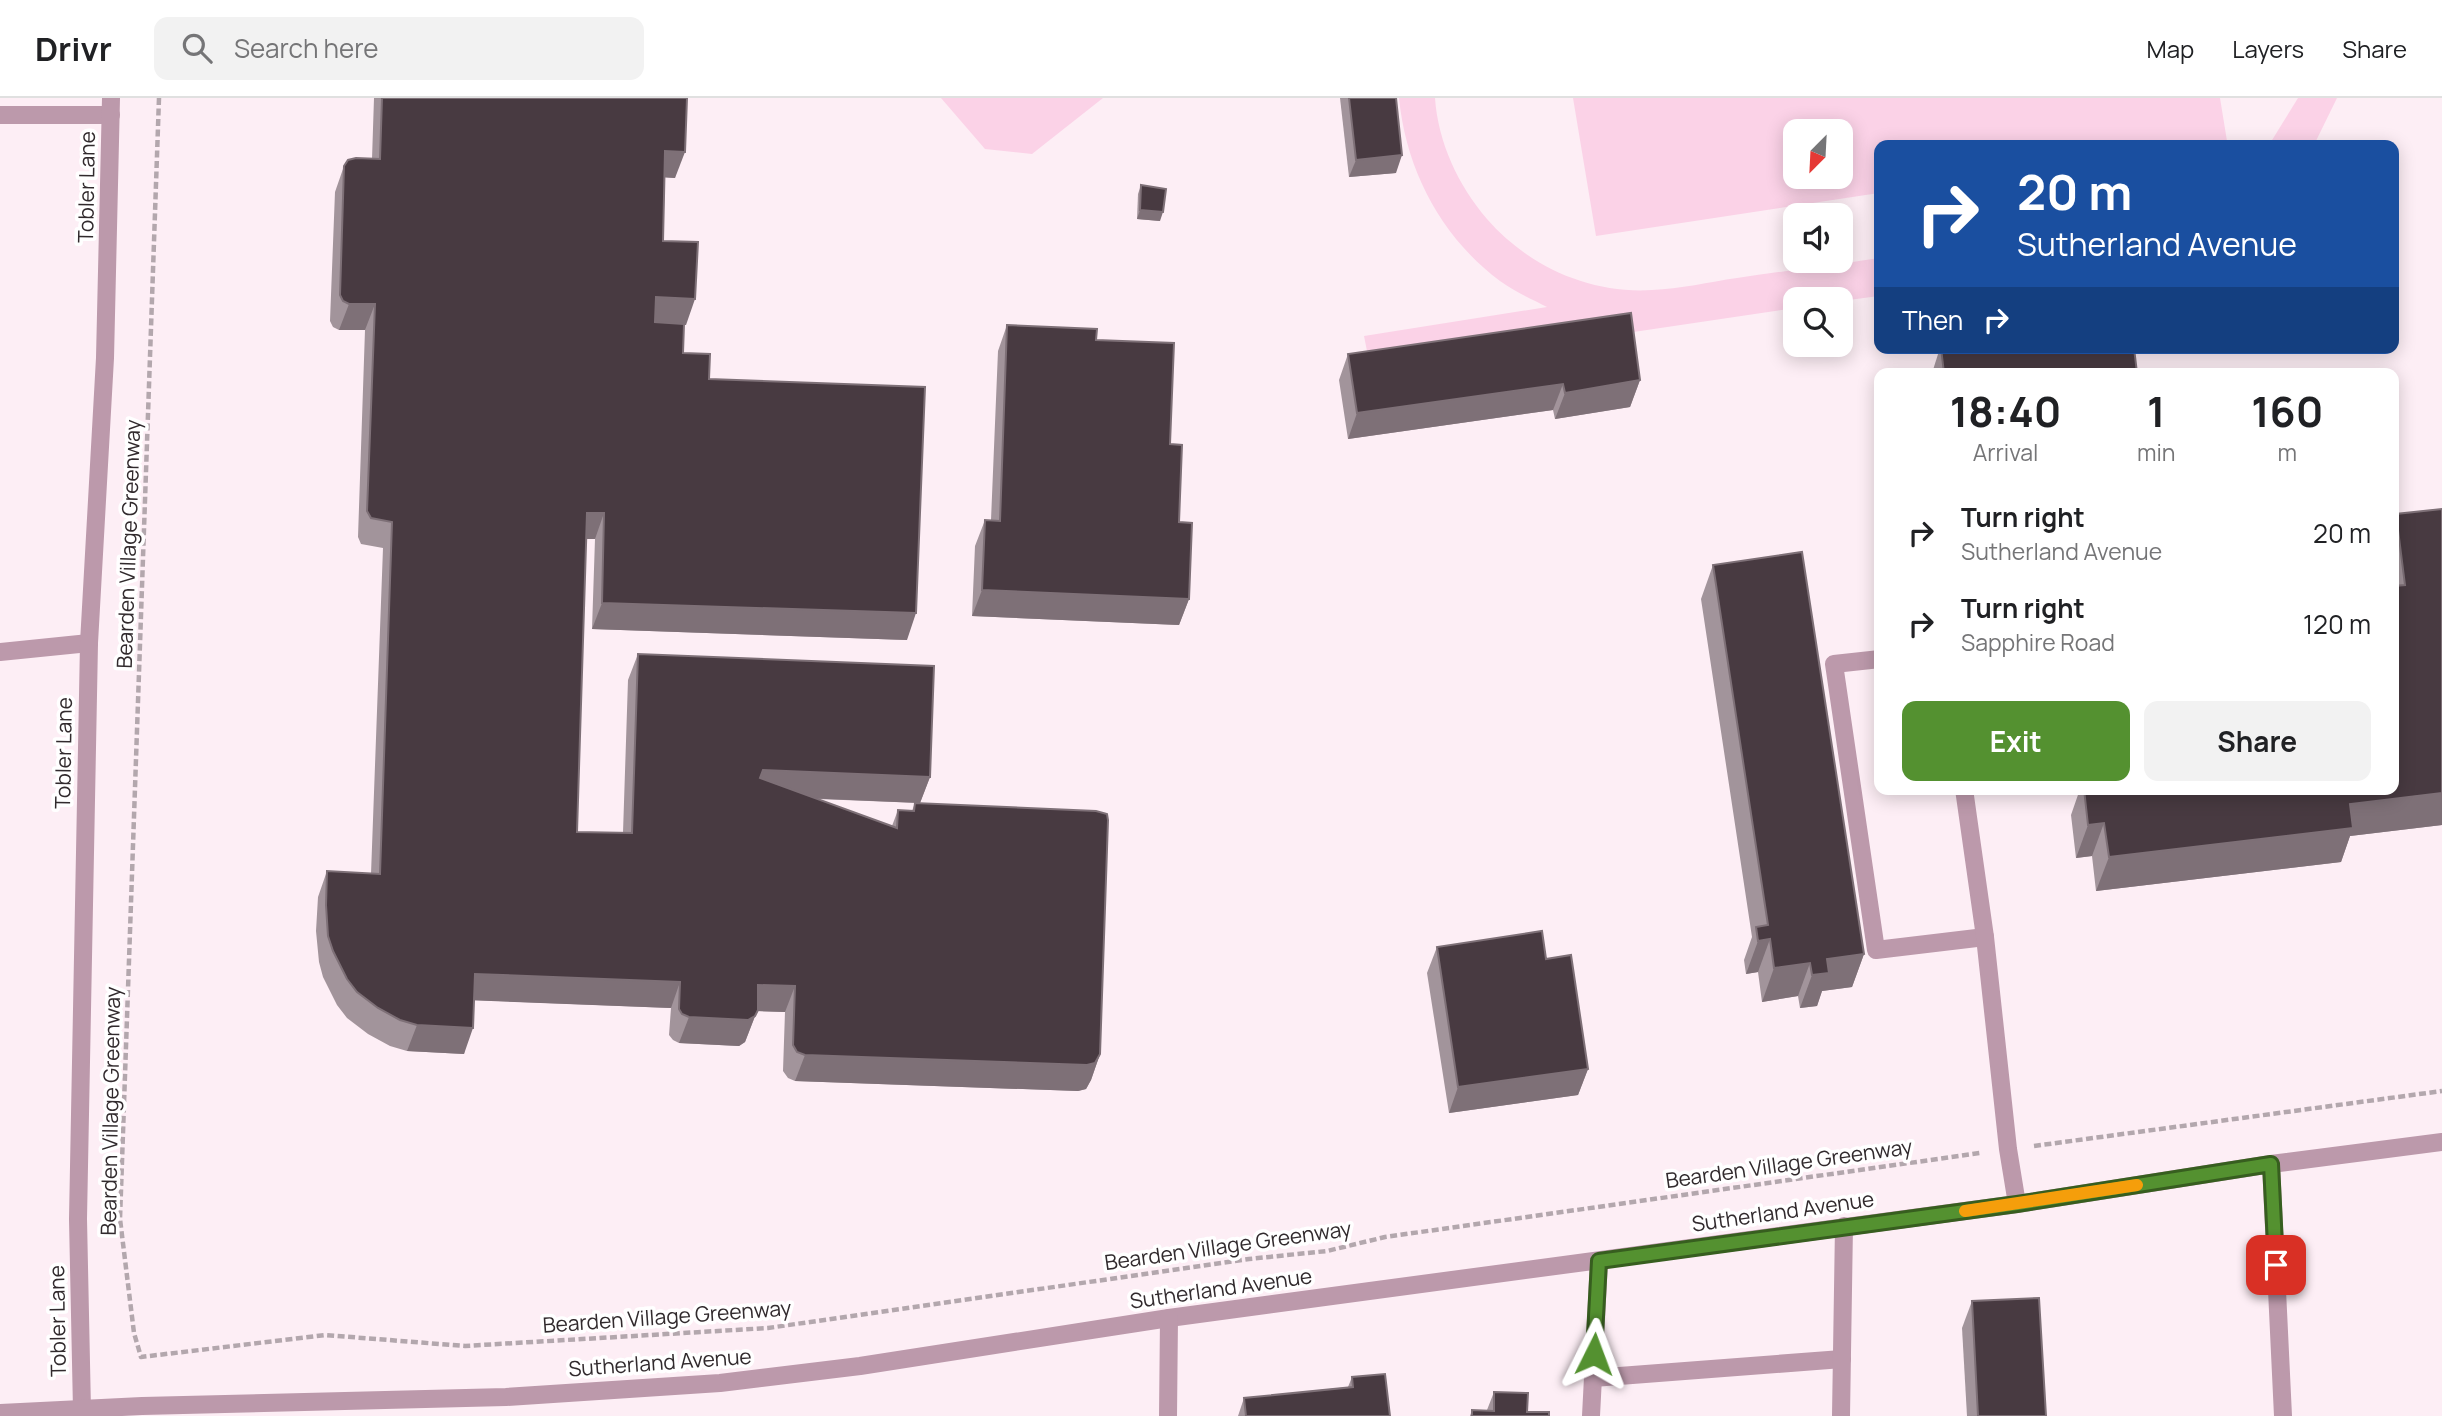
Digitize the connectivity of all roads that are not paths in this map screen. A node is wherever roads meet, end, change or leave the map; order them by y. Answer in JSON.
{"nodes":[{"id":1,"x":111,"y":106,"type":"edge"},
{"id":2,"x":0,"y":116,"type":"edge"},
{"id":3,"x":89,"y":643,"type":"junction"},
{"id":4,"x":0,"y":652,"type":"edge"},
{"id":5,"x":1874,"y":660,"type":"edge"},
{"id":6,"x":1965,"y":795,"type":"edge"},
{"id":7,"x":1985,"y":937,"type":"junction"},
{"id":8,"x":2442,"y":1142,"type":"edge"},
{"id":9,"x":2271,"y":1164,"type":"junction"},
{"id":10,"x":2017,"y":1204,"type":"junction"},
{"id":11,"x":1844,"y":1226,"type":"junction"},
{"id":12,"x":1599,"y":1261,"type":"junction"},
{"id":13,"x":1169,"y":1318,"type":"junction"},
{"id":14,"x":1842,"y":1359,"type":"junction"},
{"id":15,"x":1593,"y":1378,"type":"junction"},
{"id":16,"x":82,"y":1410,"type":"junction"},
{"id":17,"x":0,"y":1413,"type":"edge"},
{"id":18,"x":1168,"y":1416,"type":"edge"},
{"id":19,"x":1591,"y":1416,"type":"edge"},
{"id":20,"x":1841,"y":1416,"type":"edge"},
{"id":21,"x":2283,"y":1416,"type":"edge"}],
"edges":[{"from":1,"to":2,"type":"street"},
{"from":1,"to":3,"type":"street","name":"Tobler Lane"},
{"from":3,"to":4,"type":"street"},
{"from":3,"to":16,"type":"street","name":"Tobler Lane"},
{"from":5,"to":7,"type":"street"},
{"from":6,"to":7,"type":"street"},
{"from":7,"to":10,"type":"street"},
{"from":8,"to":9,"type":"street","name":"Sutherland Avenue"},
{"from":9,"to":10,"type":"street","name":"Sutherland Avenue"},
{"from":9,"to":21,"type":"street"},
{"from":10,"to":11,"type":"street","name":"Sutherland Avenue"},
{"from":11,"to":12,"type":"street","name":"Sutherland Avenue"},
{"from":11,"to":14,"type":"street"},
{"from":12,"to":13,"type":"street","name":"Sutherland Avenue"},
{"from":12,"to":15,"type":"street"},
{"from":13,"to":16,"type":"street","name":"Sutherland Avenue"},
{"from":13,"to":18,"type":"street"},
{"from":14,"to":15,"type":"street"},
{"from":14,"to":20,"type":"street"},
{"from":15,"to":19,"type":"street"},
{"from":16,"to":17,"type":"street","name":"Sutherland Avenue"}]}
